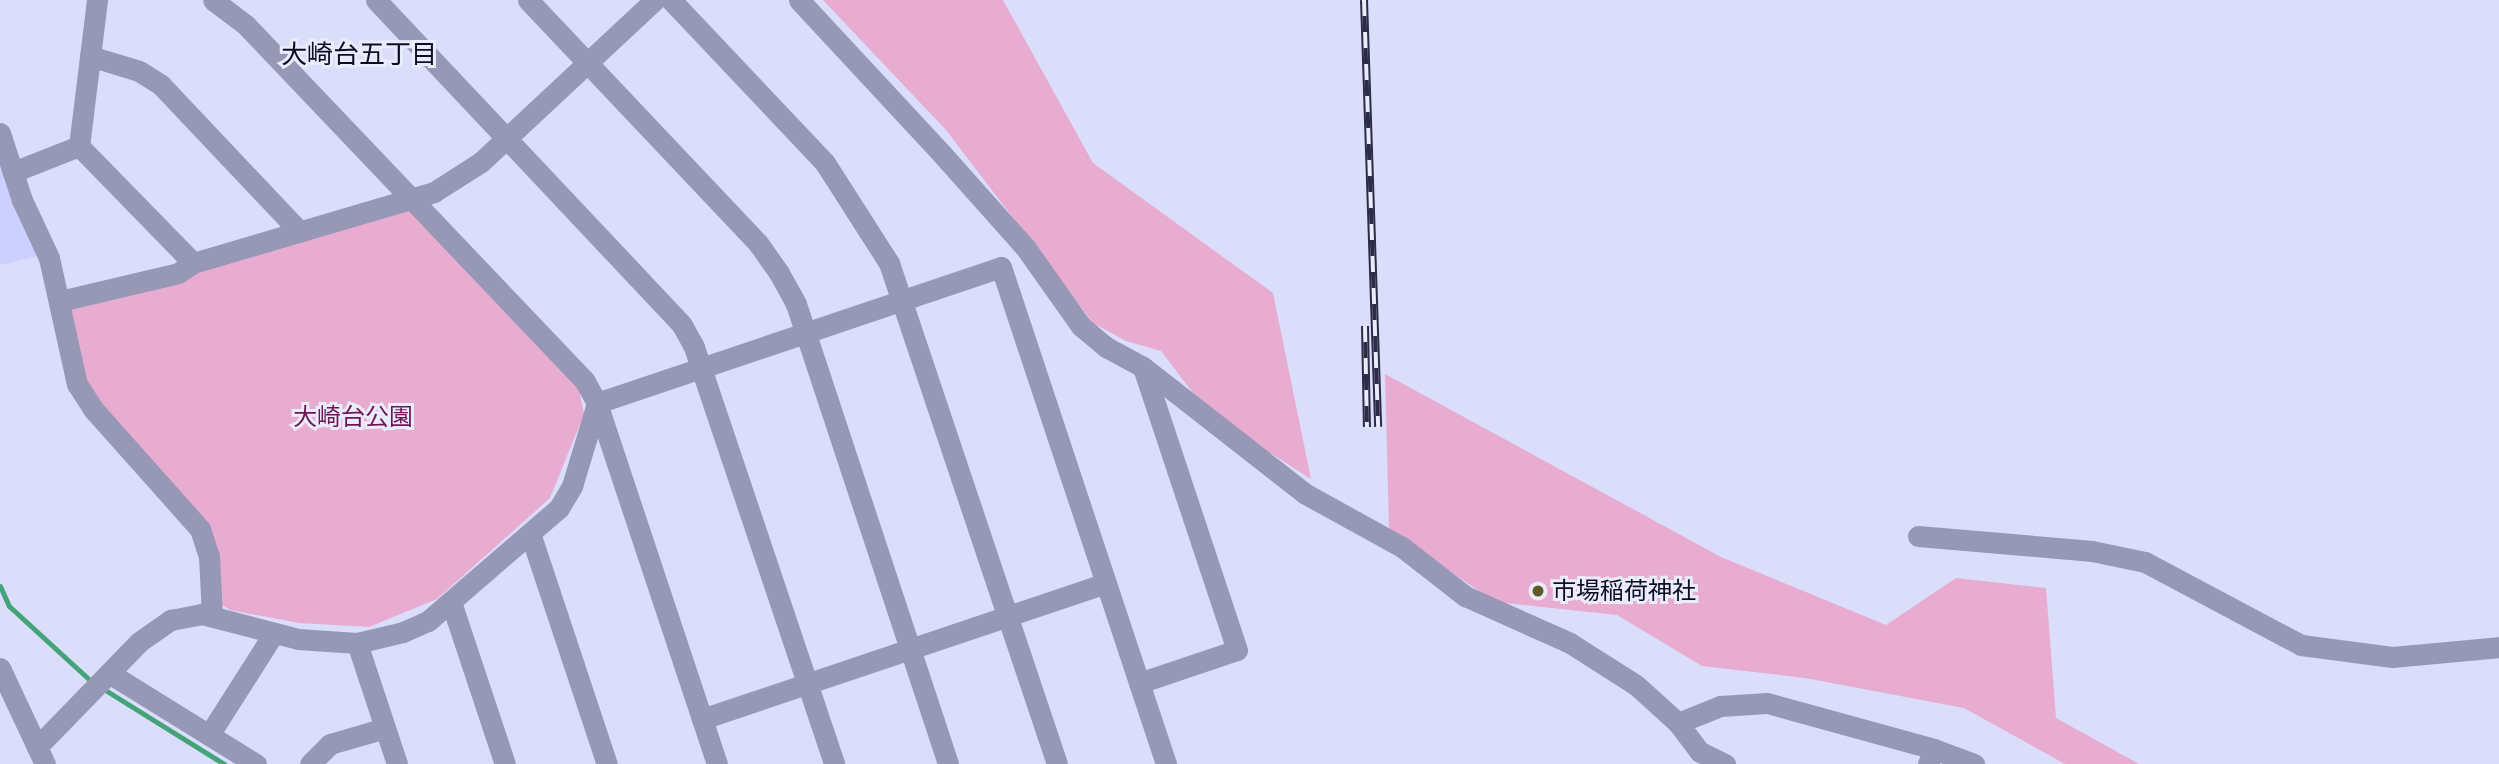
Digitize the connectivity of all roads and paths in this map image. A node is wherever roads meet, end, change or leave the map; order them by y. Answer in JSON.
{"nodes":[{"id":1,"x":97,"y":0,"type":"edge"},
{"id":2,"x":213,"y":0,"type":"edge"},
{"id":3,"x":376,"y":0,"type":"edge"},
{"id":4,"x":528,"y":0,"type":"edge"},
{"id":5,"x":655,"y":0,"type":"edge"},
{"id":6,"x":671,"y":0,"type":"edge"},
{"id":7,"x":799,"y":0,"type":"edge"},
{"id":8,"x":90,"y":56,"type":"junction"},
{"id":9,"x":588,"y":62,"type":"junction"},
{"id":10,"x":0,"y":133,"type":"edge"},
{"id":11,"x":507,"y":138,"type":"junction"},
{"id":12,"x":79,"y":146,"type":"junction"},
{"id":13,"x":13,"y":172,"type":"junction"},
{"id":14,"x":411,"y":199,"type":"junction"},
{"id":15,"x":300,"y":232,"type":"junction"},
{"id":16,"x":193,"y":263,"type":"junction"},
{"id":17,"x":903,"y":300,"type":"junction"},
{"id":18,"x":60,"y":301,"type":"junction"},
{"id":19,"x":805,"y":333,"type":"junction"},
{"id":20,"x":1143,"y":367,"type":"junction"},
{"id":21,"x":702,"y":368,"type":"junction"},
{"id":22,"x":597,"y":403,"type":"junction"},
{"id":23,"x":531,"y":536,"type":"junction"},
{"id":24,"x":1918,"y":536,"type":"dead end"},
{"id":25,"x":1106,"y":583,"type":"junction"},
{"id":26,"x":451,"y":602,"type":"junction"},
{"id":27,"x":212,"y":616,"type":"junction"},
{"id":28,"x":1008,"y":616,"type":"junction"},
{"id":29,"x":274,"y":633,"type":"junction"},
{"id":30,"x":357,"y":643,"type":"junction"},
{"id":31,"x":2499,"y":647,"type":"edge"},
{"id":32,"x":910,"y":649,"type":"junction"},
{"id":33,"x":0,"y":668,"type":"edge"},
{"id":34,"x":109,"y":673,"type":"junction"},
{"id":35,"x":1139,"y":683,"type":"junction"},
{"id":36,"x":807,"y":684,"type":"junction"},
{"id":37,"x":702,"y":719,"type":"junction"},
{"id":38,"x":1678,"y":723,"type":"junction"},
{"id":39,"x":385,"y":728,"type":"junction"},
{"id":40,"x":209,"y":735,"type":"junction"},
{"id":41,"x":41,"y":755,"type":"edge"},
{"id":42,"x":1931,"y":756,"type":"edge"},
{"id":43,"x":256,"y":764,"type":"edge"},
{"id":44,"x":310,"y":764,"type":"edge"},
{"id":45,"x":397,"y":764,"type":"edge"},
{"id":46,"x":505,"y":764,"type":"edge"},
{"id":47,"x":607,"y":764,"type":"edge"},
{"id":48,"x":717,"y":764,"type":"edge"},
{"id":49,"x":834,"y":764,"type":"edge"},
{"id":50,"x":948,"y":764,"type":"edge"},
{"id":51,"x":1057,"y":764,"type":"edge"},
{"id":52,"x":1166,"y":764,"type":"edge"},
{"id":53,"x":1725,"y":764,"type":"edge"},
{"id":54,"x":1974,"y":764,"type":"edge"}],
"edges":[{"from":1,"to":8,"type":"street"},
{"from":2,"to":14,"type":"street"},
{"from":3,"to":11,"type":"street"},
{"from":4,"to":9,"type":"street"},
{"from":5,"to":9,"type":"street"},
{"from":6,"to":17,"type":"street"},
{"from":7,"to":20,"type":"street"},
{"from":8,"to":12,"type":"street"},
{"from":8,"to":15,"type":"street"},
{"from":9,"to":11,"type":"street"},
{"from":9,"to":19,"type":"street"},
{"from":10,"to":13,"type":"street"},
{"from":11,"to":14,"type":"street"},
{"from":11,"to":21,"type":"street"},
{"from":12,"to":13,"type":"street"},
{"from":12,"to":16,"type":"street"},
{"from":13,"to":18,"type":"street"},
{"from":14,"to":15,"type":"street"},
{"from":14,"to":22,"type":"street"},
{"from":15,"to":16,"type":"street"},
{"from":16,"to":18,"type":"street"},
{"from":17,"to":19,"type":"street"},
{"from":17,"to":25,"type":"street"},
{"from":17,"to":28,"type":"street"},
{"from":18,"to":27,"type":"street"},
{"from":19,"to":21,"type":"street"},
{"from":19,"to":32,"type":"street"},
{"from":20,"to":35,"type":"street"},
{"from":20,"to":38,"type":"street"},
{"from":21,"to":22,"type":"street"},
{"from":21,"to":36,"type":"street"},
{"from":22,"to":23,"type":"street"},
{"from":22,"to":37,"type":"street"},
{"from":23,"to":26,"type":"street"},
{"from":23,"to":47,"type":"street"},
{"from":24,"to":31,"type":"street"},
{"from":25,"to":28,"type":"street"},
{"from":25,"to":35,"type":"street"},
{"from":26,"to":30,"type":"street"},
{"from":26,"to":46,"type":"street"},
{"from":27,"to":29,"type":"street"},
{"from":27,"to":34,"type":"street"},
{"from":28,"to":32,"type":"street"},
{"from":28,"to":51,"type":"street"},
{"from":29,"to":30,"type":"street"},
{"from":29,"to":40,"type":"street"},
{"from":30,"to":39,"type":"street"},
{"from":32,"to":36,"type":"street"},
{"from":32,"to":50,"type":"street"},
{"from":33,"to":41,"type":"street"},
{"from":34,"to":40,"type":"street"},
{"from":34,"to":41,"type":"street"},
{"from":35,"to":52,"type":"street"},
{"from":36,"to":37,"type":"street"},
{"from":36,"to":49,"type":"street"},
{"from":37,"to":48,"type":"street"},
{"from":38,"to":42,"type":"street"},
{"from":38,"to":53,"type":"street"},
{"from":39,"to":44,"type":"street"},
{"from":39,"to":45,"type":"street"},
{"from":40,"to":43,"type":"street"},
{"from":42,"to":54,"type":"street"}]}
